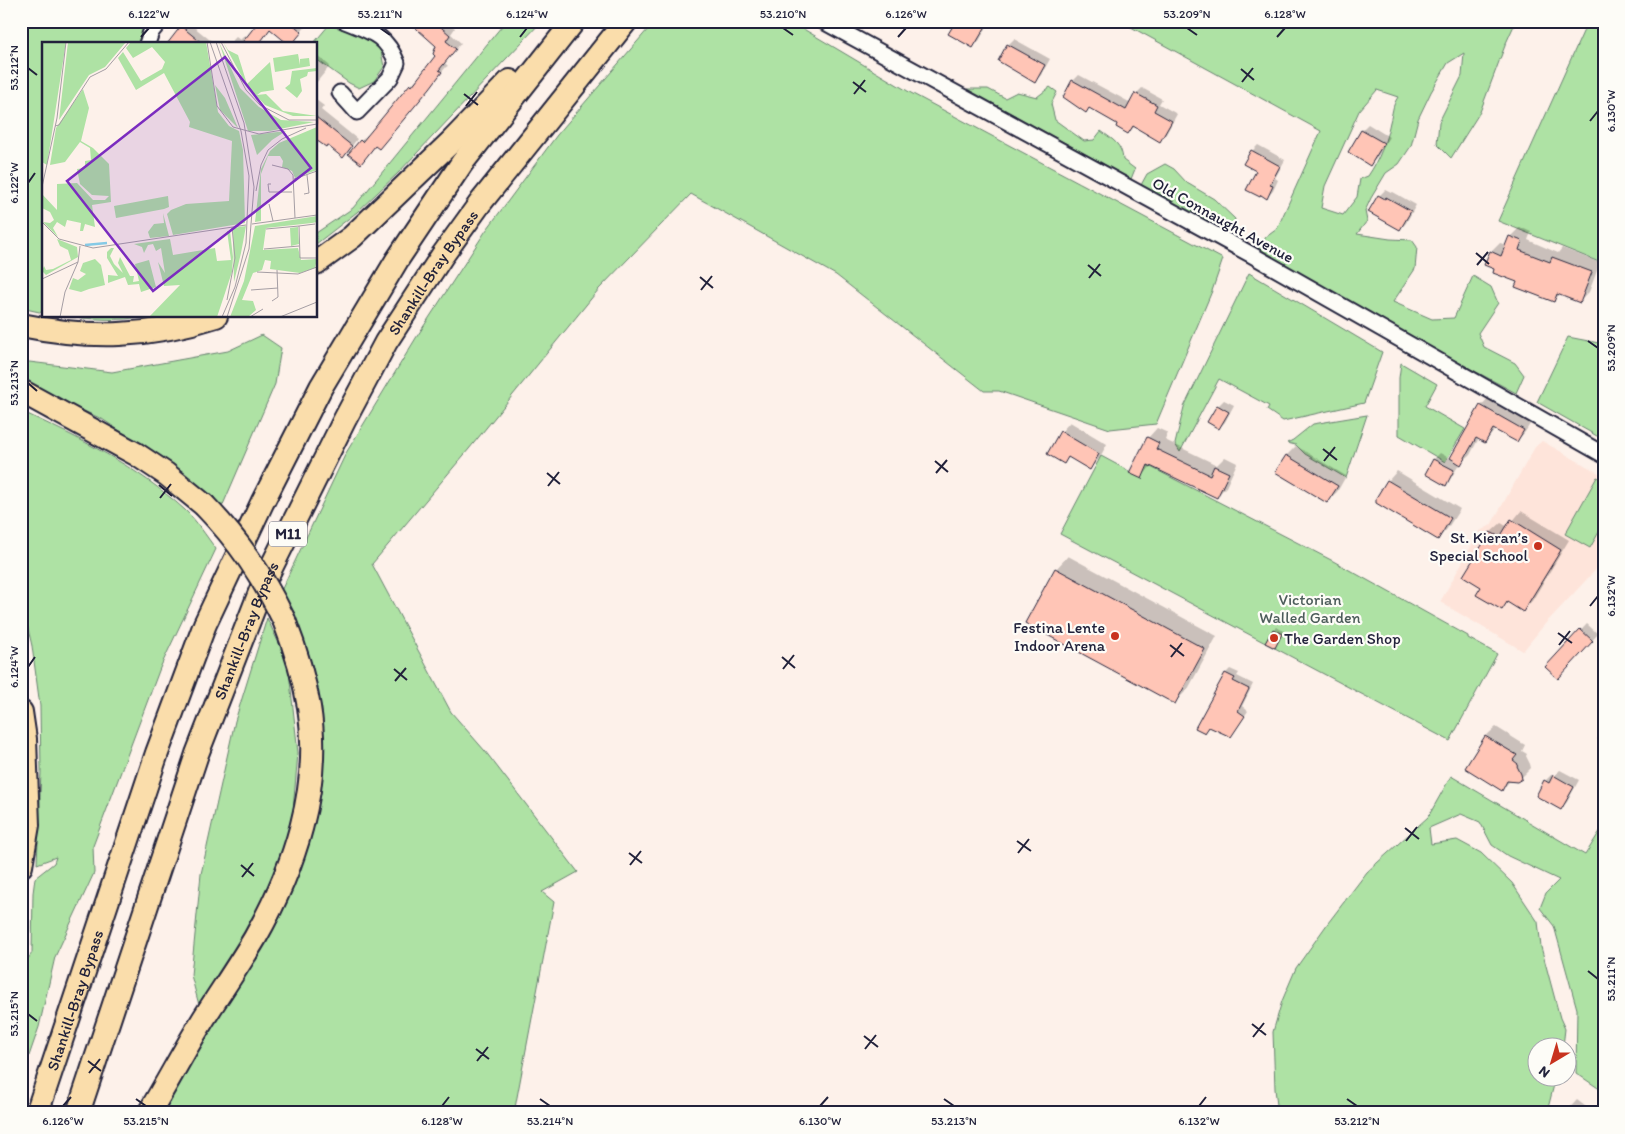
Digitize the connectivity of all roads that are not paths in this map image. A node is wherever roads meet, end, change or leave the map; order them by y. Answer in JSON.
{"nodes":[{"id":1,"x":160,"y":21,"type":"edge"},
{"id":2,"x":346,"y":21,"type":"edge"},
{"id":3,"x":574,"y":21,"type":"edge"},
{"id":4,"x":626,"y":21,"type":"edge"},
{"id":5,"x":824,"y":21,"type":"edge"},
{"id":6,"x":148,"y":42,"type":"edge"},
{"id":7,"x":340,"y":93,"type":"dead end"},
{"id":8,"x":318,"y":262,"type":"edge"},
{"id":9,"x":210,"y":318,"type":"edge"},
{"id":10,"x":21,"y":325,"type":"edge"},
{"id":11,"x":21,"y":390,"type":"edge"},
{"id":12,"x":1604,"y":455,"type":"edge"},
{"id":13,"x":21,"y":712,"type":"edge"},
{"id":14,"x":21,"y":866,"type":"edge"},
{"id":15,"x":37,"y":1113,"type":"edge"},
{"id":16,"x":78,"y":1113,"type":"edge"},
{"id":17,"x":149,"y":1113,"type":"edge"}],
"edges":[{"from":1,"to":6,"type":"street"},
{"from":2,"to":7,"type":"street"},
{"from":3,"to":8,"type":"highway"},
{"from":3,"to":15,"type":"highway","name":"Shankill-Bray Bypass","number":"M11"},
{"from":4,"to":16,"type":"highway","name":"Shankill-Bray Bypass","number":"M11"},
{"from":5,"to":12,"type":"street","name":"Old Connaught Avenue"},
{"from":9,"to":10,"type":"highway"},
{"from":11,"to":17,"type":"highway","bridge":true},
{"from":13,"to":14,"type":"highway"}]}
